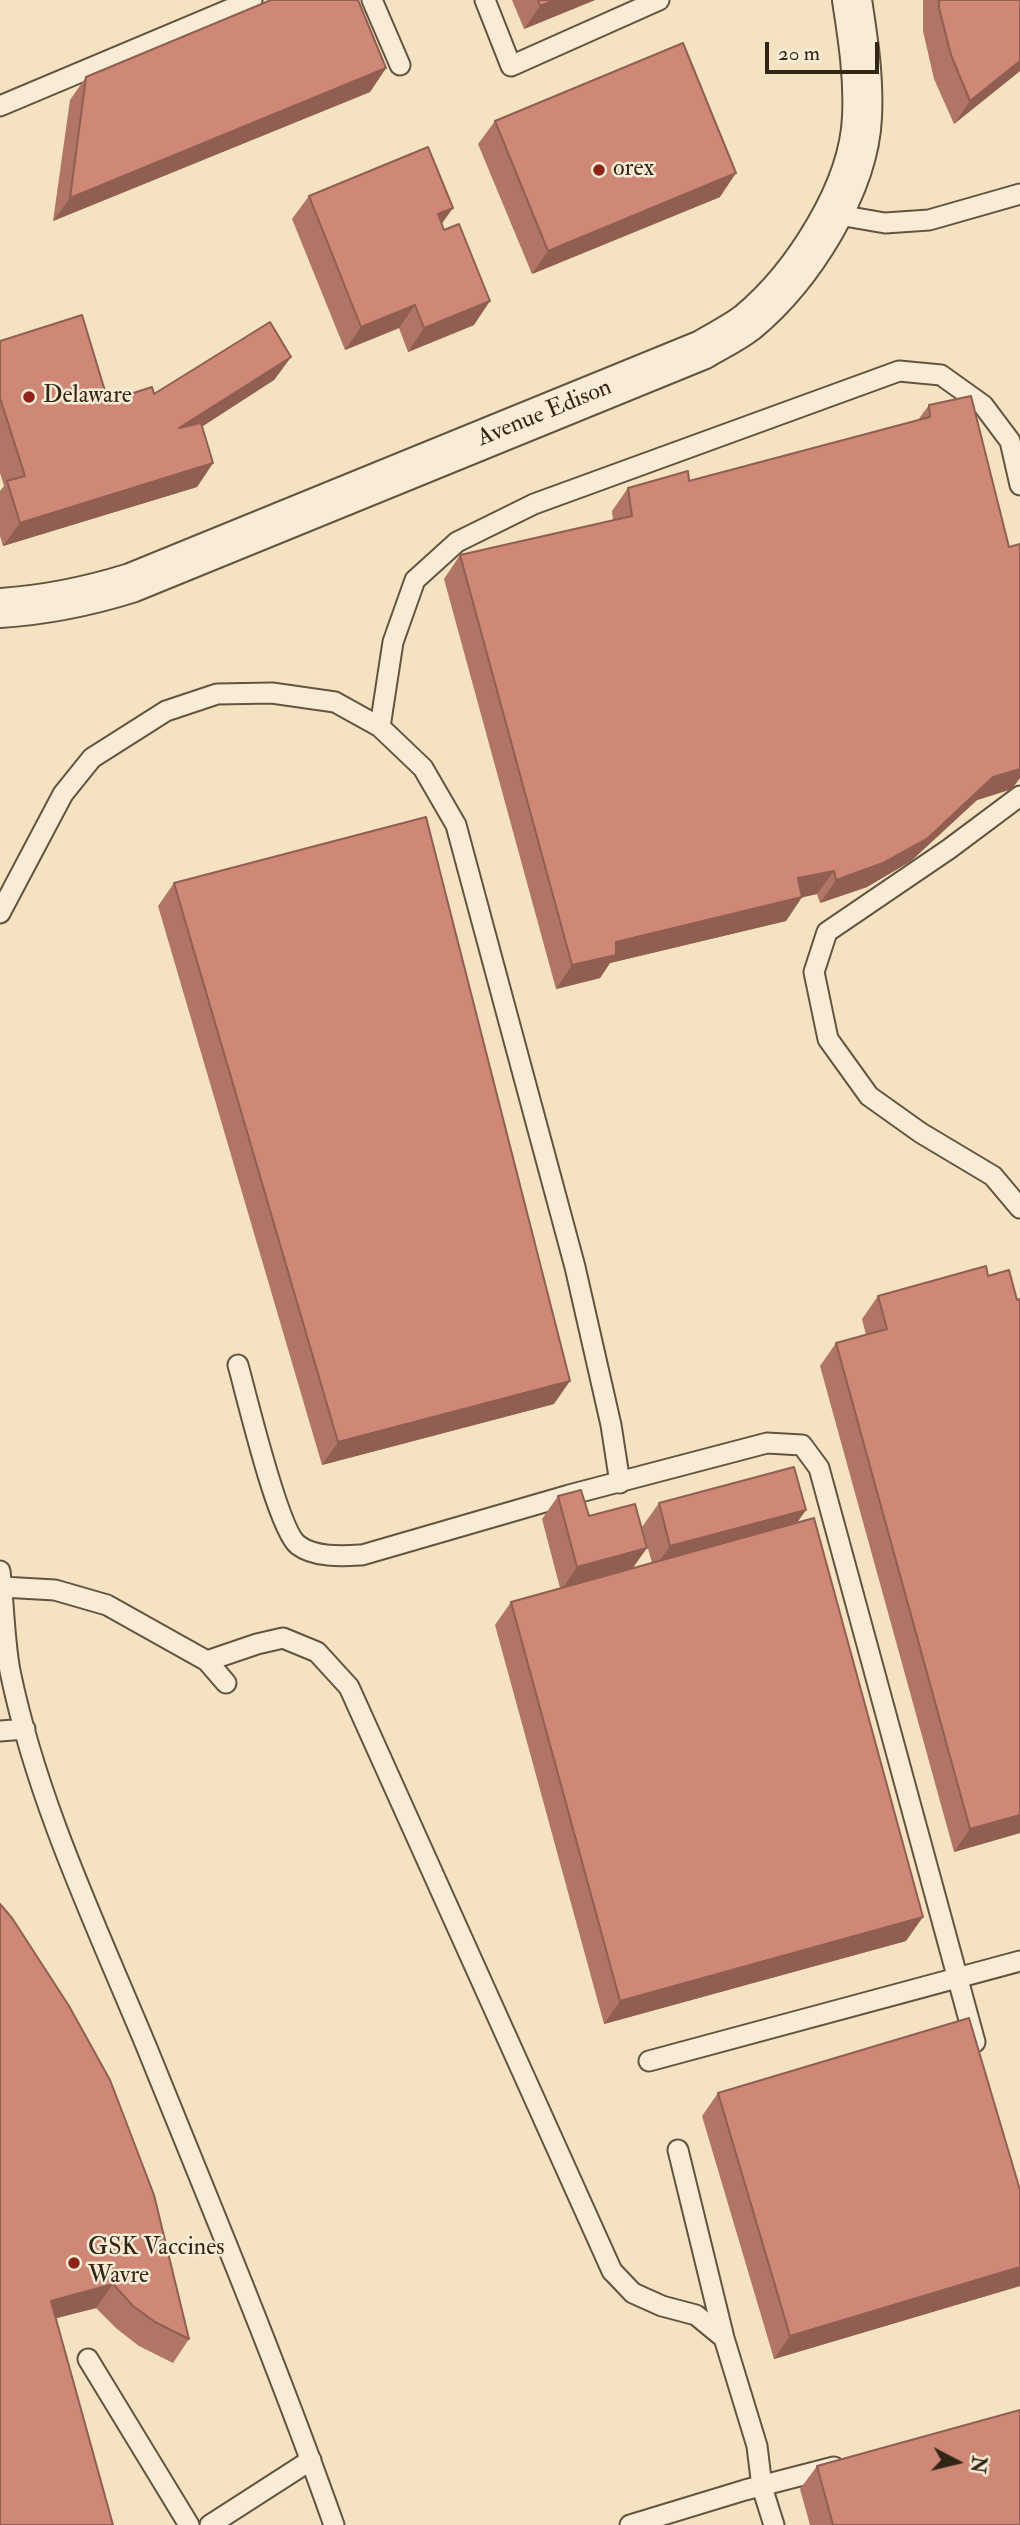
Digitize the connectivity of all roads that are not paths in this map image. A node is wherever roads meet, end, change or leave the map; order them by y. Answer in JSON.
{"nodes":[{"id":1,"x":252,"y":0,"type":"edge"},
{"id":2,"x":372,"y":0,"type":"edge"},
{"id":3,"x":485,"y":0,"type":"edge"},
{"id":4,"x":659,"y":0,"type":"edge"},
{"id":5,"x":852,"y":0,"type":"edge"},
{"id":6,"x":400,"y":65,"type":"dead end"},
{"id":7,"x":0,"y":106,"type":"edge"},
{"id":8,"x":1020,"y":194,"type":"edge"},
{"id":9,"x":833,"y":214,"type":"junction"},
{"id":10,"x":1020,"y":485,"type":"edge"},
{"id":11,"x":0,"y":608,"type":"edge"},
{"id":12,"x":380,"y":727,"type":"junction"},
{"id":13,"x":1020,"y":796,"type":"edge"},
{"id":14,"x":0,"y":913,"type":"edge"},
{"id":15,"x":1020,"y":1208,"type":"edge"},
{"id":16,"x":238,"y":1365,"type":"dead end"},
{"id":17,"x":620,"y":1483,"type":"junction"},
{"id":18,"x":1,"y":1579,"type":"edge"},
{"id":19,"x":207,"y":1661,"type":"junction"},
{"id":20,"x":226,"y":1683,"type":"dead end"},
{"id":21,"x":24,"y":1729,"type":"junction"},
{"id":22,"x":0,"y":1731,"type":"edge"},
{"id":23,"x":1020,"y":1961,"type":"edge"},
{"id":24,"x":958,"y":1978,"type":"junction"},
{"id":25,"x":979,"y":2055,"type":"edge"},
{"id":26,"x":649,"y":2061,"type":"dead end"},
{"id":27,"x":678,"y":2150,"type":"dead end"},
{"id":28,"x":724,"y":2338,"type":"junction"},
{"id":29,"x":88,"y":2359,"type":"dead end"},
{"id":30,"x":311,"y":2460,"type":"junction"},
{"id":31,"x":852,"y":2462,"type":"edge"},
{"id":32,"x":762,"y":2487,"type":"junction"},
{"id":33,"x":189,"y":2525,"type":"edge"},
{"id":34,"x":210,"y":2525,"type":"edge"},
{"id":35,"x":334,"y":2525,"type":"edge"},
{"id":36,"x":630,"y":2525,"type":"edge"},
{"id":37,"x":774,"y":2525,"type":"edge"}],
"edges":[{"from":1,"to":7,"type":"lane"},
{"from":2,"to":6,"type":"lane"},
{"from":3,"to":4,"type":"lane"},
{"from":5,"to":9,"type":"street","name":"Avenue Edison"},
{"from":8,"to":9,"type":"lane"},
{"from":9,"to":11,"type":"street","name":"Avenue Edison"},
{"from":10,"to":12,"type":"lane"},
{"from":12,"to":14,"type":"lane"},
{"from":12,"to":17,"type":"lane"},
{"from":13,"to":15,"type":"lane"},
{"from":16,"to":17,"type":"lane"},
{"from":17,"to":24,"type":"lane"},
{"from":18,"to":19,"type":"lane"},
{"from":18,"to":21,"type":"lane"},
{"from":19,"to":20,"type":"lane"},
{"from":19,"to":28,"type":"lane"},
{"from":21,"to":22,"type":"lane"},
{"from":21,"to":30,"type":"lane"},
{"from":23,"to":24,"type":"lane"},
{"from":24,"to":25,"type":"lane"},
{"from":24,"to":26,"type":"lane"},
{"from":27,"to":28,"type":"lane"},
{"from":28,"to":32,"type":"lane"},
{"from":29,"to":33,"type":"lane"},
{"from":30,"to":34,"type":"lane"},
{"from":30,"to":35,"type":"lane"},
{"from":31,"to":32,"type":"lane"},
{"from":32,"to":36,"type":"lane"},
{"from":32,"to":37,"type":"lane"}]}
